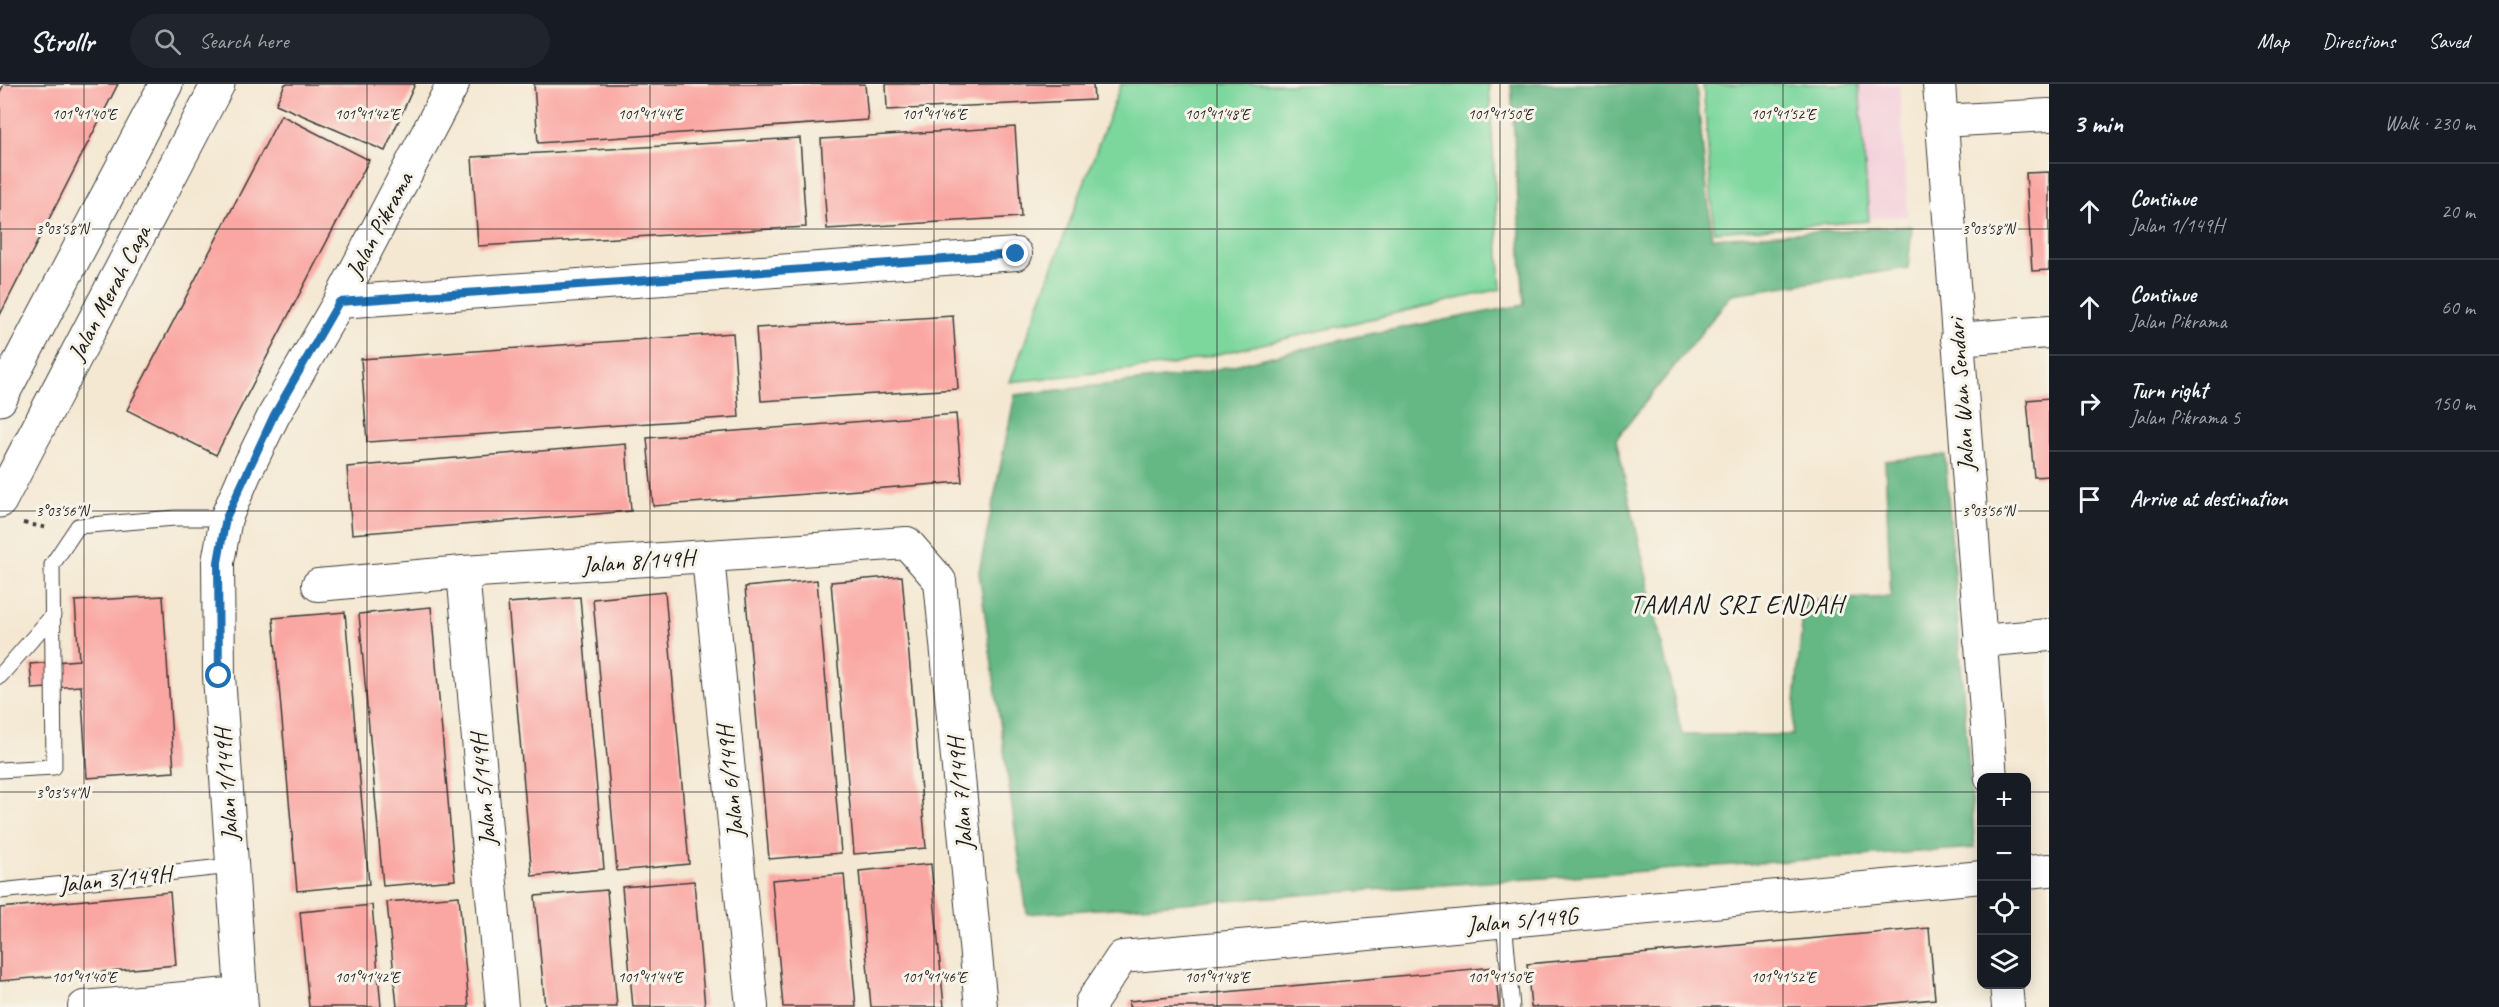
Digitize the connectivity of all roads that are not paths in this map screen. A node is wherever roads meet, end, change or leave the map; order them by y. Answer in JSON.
{"nodes":[{"id":1,"x":166,"y":84,"type":"edge"},
{"id":2,"x":218,"y":84,"type":"edge"},
{"id":3,"x":453,"y":84,"type":"edge"},
{"id":4,"x":1939,"y":84,"type":"edge"},
{"id":5,"x":2049,"y":115,"type":"edge"},
{"id":6,"x":1941,"y":122,"type":"junction"},
{"id":7,"x":1016,"y":254,"type":"dead end"},
{"id":8,"x":339,"y":302,"type":"junction"},
{"id":9,"x":2049,"y":332,"type":"edge"},
{"id":10,"x":1957,"y":339,"type":"junction"},
{"id":11,"x":0,"y":399,"type":"edge"},
{"id":12,"x":0,"y":501,"type":"edge"},
{"id":13,"x":226,"y":518,"type":"junction"},
{"id":14,"x":708,"y":557,"type":"junction"},
{"id":15,"x":218,"y":562,"type":"joint"},
{"id":16,"x":463,"y":572,"type":"junction"},
{"id":17,"x":940,"y":581,"type":"joint"},
{"id":18,"x":318,"y":585,"type":"dead end"},
{"id":19,"x":52,"y":615,"type":"junction"},
{"id":20,"x":2049,"y":635,"type":"edge"},
{"id":21,"x":1980,"y":641,"type":"junction"},
{"id":22,"x":0,"y":676,"type":"edge"},
{"id":23,"x":0,"y":770,"type":"edge"},
{"id":24,"x":1990,"y":773,"type":"edge"},
{"id":25,"x":231,"y":866,"type":"junction"},
{"id":26,"x":2049,"y":870,"type":"edge"},
{"id":27,"x":2031,"y":872,"type":"edge"},
{"id":28,"x":1977,"y":877,"type":"edge"},
{"id":29,"x":0,"y":891,"type":"edge"},
{"id":30,"x":1504,"y":921,"type":"junction"},
{"id":31,"x":2006,"y":989,"type":"edge"},
{"id":32,"x":241,"y":1000,"type":"edge"},
{"id":33,"x":84,"y":1007,"type":"edge"},
{"id":34,"x":502,"y":1007,"type":"edge"},
{"id":35,"x":752,"y":1007,"type":"edge"},
{"id":36,"x":981,"y":1007,"type":"edge"},
{"id":37,"x":1091,"y":1007,"type":"edge"},
{"id":38,"x":1512,"y":1007,"type":"edge"},
{"id":39,"x":2008,"y":1007,"type":"edge"}],
"edges":[{"from":1,"to":11,"type":"street","name":"Jalan Merah Caga"},
{"from":2,"to":12,"type":"street","name":"Jalan Merah Caga"},
{"from":3,"to":8,"type":"street","name":"Jalan Pikrama"},
{"from":4,"to":6,"type":"street","name":"Jalan Wan Sendari"},
{"from":5,"to":6,"type":"street"},
{"from":6,"to":10,"type":"street","name":"Jalan Wan Sendari"},
{"from":7,"to":8,"type":"street"},
{"from":8,"to":13,"type":"street","name":"Jalan Pikrama"},
{"from":9,"to":10,"type":"street"},
{"from":10,"to":21,"type":"street","name":"Jalan Wan Sendari"},
{"from":13,"to":15,"type":"street","name":"Jalan Pikrama"},
{"from":13,"to":19,"type":"lane"},
{"from":14,"to":16,"type":"street","name":"Jalan 8/149H"},
{"from":14,"to":17,"type":"street","name":"Jalan 8/149H"},
{"from":14,"to":35,"type":"street","name":"Jalan 6/149H"},
{"from":15,"to":25,"type":"street","name":"Jalan 1/149H"},
{"from":16,"to":18,"type":"street","name":"Jalan 8/149H"},
{"from":16,"to":34,"type":"street","name":"Jalan 5/149H"},
{"from":17,"to":36,"type":"street","name":"Jalan 7/149H"},
{"from":19,"to":22,"type":"lane"},
{"from":19,"to":23,"type":"lane"},
{"from":20,"to":21,"type":"street"},
{"from":21,"to":24,"type":"street","name":"Jalan Wan Sendari"},
{"from":25,"to":29,"type":"lane","name":"Jalan 3/149H"},
{"from":25,"to":32,"type":"street","name":"Jalan 1/149H"},
{"from":26,"to":27,"type":"street"},
{"from":28,"to":30,"type":"street","name":"Jalan 5/149G"},
{"from":30,"to":37,"type":"street","name":"Jalan 5/149G"},
{"from":30,"to":38,"type":"lane"},
{"from":31,"to":39,"type":"street"},
{"from":32,"to":33,"type":"street"}]}
